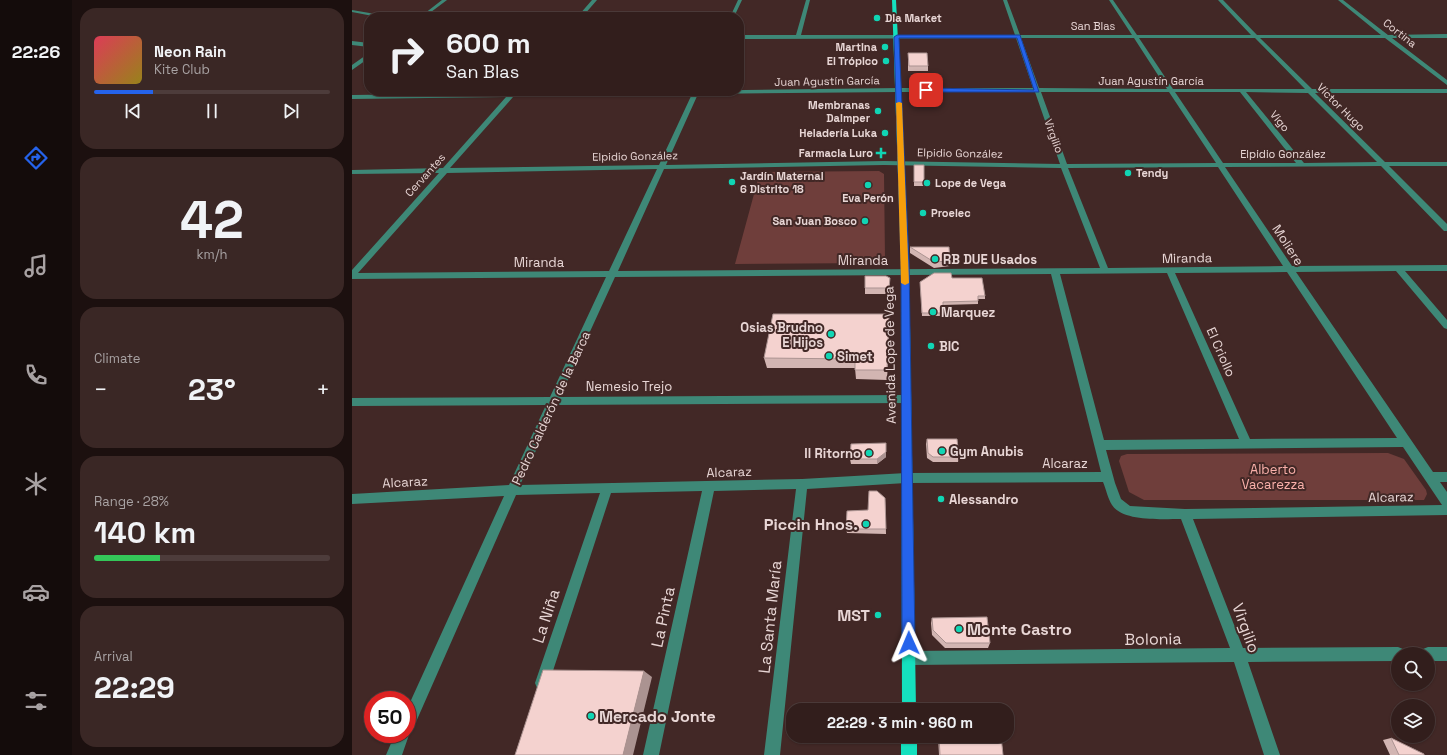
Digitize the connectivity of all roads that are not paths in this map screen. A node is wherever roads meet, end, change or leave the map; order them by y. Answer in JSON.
{"nodes":[{"id":1,"x":444,"y":0,"type":"edge"},
{"id":2,"x":595,"y":0,"type":"edge"},
{"id":3,"x":740,"y":0,"type":"edge"},
{"id":4,"x":808,"y":0,"type":"edge"},
{"id":5,"x":894,"y":0,"type":"edge"},
{"id":6,"x":1005,"y":0,"type":"edge"},
{"id":7,"x":1111,"y":0,"type":"edge"},
{"id":8,"x":1220,"y":0,"type":"edge"},
{"id":9,"x":1340,"y":0,"type":"edge"},
{"id":10,"x":352,"y":11,"type":"edge"},
{"id":11,"x":428,"y":12,"type":"edge"},
{"id":12,"x":584,"y":12,"type":"edge"},
{"id":13,"x":734,"y":12,"type":"edge"},
{"id":14,"x":364,"y":13,"type":"edge"},
{"id":15,"x":1019,"y":36,"type":"junction"},
{"id":16,"x":1134,"y":36,"type":"junction"},
{"id":17,"x":1255,"y":36,"type":"junction"},
{"id":18,"x":1387,"y":36,"type":"junction"},
{"id":19,"x":1447,"y":36,"type":"edge"},
{"id":20,"x":744,"y":37,"type":"edge"},
{"id":21,"x":798,"y":37,"type":"junction"},
{"id":22,"x":897,"y":37,"type":"junction"},
{"id":23,"x":352,"y":43,"type":"edge"},
{"id":24,"x":364,"y":45,"type":"edge"},
{"id":25,"x":364,"y":59,"type":"edge"},
{"id":26,"x":352,"y":68,"type":"edge"},
{"id":27,"x":1447,"y":83,"type":"edge"},
{"id":28,"x":899,"y":90,"type":"junction"},
{"id":29,"x":1309,"y":90,"type":"junction"},
{"id":30,"x":1037,"y":91,"type":"junction"},
{"id":31,"x":1170,"y":91,"type":"junction"},
{"id":32,"x":1242,"y":91,"type":"junction"},
{"id":33,"x":1447,"y":91,"type":"edge"},
{"id":34,"x":744,"y":92,"type":"edge"},
{"id":35,"x":392,"y":96,"type":"edge"},
{"id":36,"x":510,"y":96,"type":"edge"},
{"id":37,"x":695,"y":96,"type":"edge"},
{"id":38,"x":352,"y":97,"type":"edge"},
{"id":39,"x":901,"y":164,"type":"junction"},
{"id":40,"x":1382,"y":164,"type":"junction"},
{"id":41,"x":1447,"y":164,"type":"edge"},
{"id":42,"x":1220,"y":165,"type":"junction"},
{"id":43,"x":1302,"y":165,"type":"junction"},
{"id":44,"x":1064,"y":166,"type":"junction"},
{"id":45,"x":662,"y":167,"type":"junction"},
{"id":46,"x":445,"y":170,"type":"junction"},
{"id":47,"x":352,"y":172,"type":"edge"},
{"id":48,"x":1447,"y":228,"type":"edge"},
{"id":49,"x":1398,"y":268,"type":"junction"},
{"id":50,"x":1447,"y":268,"type":"edge"},
{"id":51,"x":1289,"y":270,"type":"junction"},
{"id":52,"x":1105,"y":271,"type":"junction"},
{"id":53,"x":1170,"y":271,"type":"junction"},
{"id":54,"x":1055,"y":272,"type":"junction"},
{"id":55,"x":905,"y":273,"type":"junction"},
{"id":56,"x":612,"y":274,"type":"junction"},
{"id":57,"x":352,"y":275,"type":"edge"},
{"id":58,"x":1447,"y":326,"type":"edge"},
{"id":59,"x":906,"y":399,"type":"junction"},
{"id":60,"x":555,"y":401,"type":"junction"},
{"id":61,"x":352,"y":402,"type":"edge"},
{"id":62,"x":1406,"y":442,"type":"junction"},
{"id":63,"x":1247,"y":444,"type":"junction"},
{"id":64,"x":1099,"y":445,"type":"junction"},
{"id":65,"x":1107,"y":476,"type":"junction"},
{"id":66,"x":1431,"y":477,"type":"junction"},
{"id":67,"x":1447,"y":477,"type":"edge"},
{"id":68,"x":906,"y":478,"type":"junction"},
{"id":69,"x":802,"y":484,"type":"junction"},
{"id":70,"x":709,"y":486,"type":"junction"},
{"id":71,"x":607,"y":489,"type":"junction"},
{"id":72,"x":512,"y":490,"type":"junction"},
{"id":73,"x":352,"y":499,"type":"edge"},
{"id":74,"x":1447,"y":502,"type":"edge"},
{"id":75,"x":1447,"y":510,"type":"edge"},
{"id":76,"x":1185,"y":514,"type":"junction"},
{"id":77,"x":1391,"y":654,"type":"edge"},
{"id":78,"x":1435,"y":654,"type":"edge"},
{"id":79,"x":1447,"y":654,"type":"edge"},
{"id":80,"x":1239,"y":655,"type":"junction"},
{"id":81,"x":909,"y":658,"type":"junction"},
{"id":82,"x":538,"y":696,"type":"edge"},
{"id":83,"x":909,"y":703,"type":"edge"},
{"id":84,"x":416,"y":706,"type":"edge"},
{"id":85,"x":399,"y":743,"type":"edge"},
{"id":86,"x":909,"y":743,"type":"edge"},
{"id":87,"x":394,"y":755,"type":"edge"},
{"id":88,"x":651,"y":755,"type":"edge"},
{"id":89,"x":772,"y":755,"type":"edge"},
{"id":90,"x":909,"y":755,"type":"edge"},
{"id":91,"x":1272,"y":755,"type":"edge"}],
"edges":[{"from":1,"to":11,"type":"street"},
{"from":2,"to":12,"type":"street"},
{"from":3,"to":13,"type":"street"},
{"from":4,"to":21,"type":"street"},
{"from":5,"to":22,"type":"main road","name":"Avenida Lope de Vega"},
{"from":6,"to":15,"type":"street","name":"Virgilio"},
{"from":7,"to":16,"type":"street","name":"Moliere"},
{"from":8,"to":17,"type":"street","name":"Víctor Hugo"},
{"from":9,"to":18,"type":"street","name":"Cortina"},
{"from":10,"to":14,"type":"street"},
{"from":15,"to":16,"type":"street","name":"San Blas"},
{"from":15,"to":22,"type":"street","name":"San Blas"},
{"from":15,"to":30,"type":"street","name":"Virgilio"},
{"from":16,"to":17,"type":"street","name":"San Blas"},
{"from":16,"to":31,"type":"street","name":"Moliere"},
{"from":17,"to":18,"type":"street","name":"San Blas"},
{"from":17,"to":29,"type":"street","name":"Víctor Hugo"},
{"from":18,"to":19,"type":"street","name":"San Blas"},
{"from":18,"to":27,"type":"street","name":"Cortina"},
{"from":20,"to":21,"type":"street","name":"San Blas"},
{"from":21,"to":22,"type":"street","name":"San Blas"},
{"from":22,"to":28,"type":"main road","name":"Avenida Lope de Vega"},
{"from":23,"to":24,"type":"street"},
{"from":25,"to":26,"type":"street"},
{"from":28,"to":30,"type":"street","name":"Juan Agustín García"},
{"from":28,"to":34,"type":"street","name":"Juan Agustín García"},
{"from":28,"to":39,"type":"main road","name":"Avenida Lope de Vega"},
{"from":29,"to":32,"type":"street","name":"Juan Agustín García"},
{"from":29,"to":33,"type":"street","name":"Juan Agustín García"},
{"from":29,"to":40,"type":"street","name":"Víctor Hugo"},
{"from":30,"to":31,"type":"street","name":"Juan Agustín García"},
{"from":30,"to":44,"type":"street","name":"Virgilio"},
{"from":31,"to":32,"type":"street","name":"Juan Agustín García"},
{"from":31,"to":42,"type":"street","name":"Moliere"},
{"from":32,"to":43,"type":"street","name":"Vigo"},
{"from":35,"to":38,"type":"street","name":"Juan Agustín García"},
{"from":36,"to":46,"type":"street","name":"Cervantes"},
{"from":37,"to":45,"type":"street","name":"Pedro Calderón de la Barca"},
{"from":39,"to":44,"type":"street","name":"Elpidio González"},
{"from":39,"to":45,"type":"street","name":"Elpidio González"},
{"from":39,"to":55,"type":"main road","name":"Avenida Lope de Vega"},
{"from":40,"to":41,"type":"street","name":"Elpidio González"},
{"from":40,"to":43,"type":"street","name":"Elpidio González"},
{"from":40,"to":48,"type":"street","name":"Víctor Hugo"},
{"from":42,"to":43,"type":"street","name":"Elpidio González"},
{"from":42,"to":44,"type":"street","name":"Elpidio González"},
{"from":42,"to":51,"type":"street","name":"Moliere"},
{"from":44,"to":52,"type":"street","name":"Virgilio"},
{"from":45,"to":46,"type":"street","name":"Elpidio González"},
{"from":45,"to":56,"type":"street","name":"Pedro Calderón de la Barca"},
{"from":46,"to":47,"type":"street","name":"Elpidio González"},
{"from":46,"to":57,"type":"street","name":"Cervantes"},
{"from":49,"to":50,"type":"street","name":"Miranda"},
{"from":49,"to":51,"type":"street","name":"Miranda"},
{"from":49,"to":58,"type":"street"},
{"from":51,"to":53,"type":"street","name":"Miranda"},
{"from":51,"to":62,"type":"street","name":"Moliere"},
{"from":52,"to":53,"type":"street","name":"Miranda"},
{"from":52,"to":54,"type":"street","name":"Miranda"},
{"from":53,"to":63,"type":"street","name":"El Criollo"},
{"from":54,"to":55,"type":"street","name":"Miranda"},
{"from":54,"to":64,"type":"street"},
{"from":55,"to":56,"type":"street","name":"Miranda"},
{"from":55,"to":59,"type":"main road","name":"Avenida Lope de Vega"},
{"from":56,"to":57,"type":"street","name":"Miranda"},
{"from":56,"to":60,"type":"street","name":"Pedro Calderón de la Barca"},
{"from":59,"to":60,"type":"street","name":"Nemesio Trejo"},
{"from":59,"to":68,"type":"main road","name":"Avenida Lope de Vega"},
{"from":60,"to":61,"type":"street","name":"Nemesio Trejo"},
{"from":60,"to":72,"type":"street","name":"Pedro Calderón de la Barca"},
{"from":62,"to":63,"type":"street","name":"Alcaraz"},
{"from":62,"to":66,"type":"street","name":"Moliere"},
{"from":63,"to":64,"type":"street","name":"Alcaraz"},
{"from":64,"to":65,"type":"street"},
{"from":65,"to":68,"type":"street","name":"Alcaraz"},
{"from":65,"to":76,"type":"street","name":"Alcaraz"},
{"from":66,"to":67,"type":"street"},
{"from":66,"to":74,"type":"street","name":"Moliere"},
{"from":68,"to":69,"type":"street","name":"Alcaraz"},
{"from":68,"to":81,"type":"main road","name":"Avenida Lope de Vega"},
{"from":69,"to":70,"type":"street","name":"Alcaraz"},
{"from":69,"to":89,"type":"street","name":"La Santa María"},
{"from":70,"to":71,"type":"street","name":"Alcaraz"},
{"from":70,"to":88,"type":"street","name":"La Pinta"},
{"from":71,"to":72,"type":"street","name":"Alcaraz"},
{"from":71,"to":82,"type":"street","name":"La Niña"},
{"from":72,"to":73,"type":"street","name":"Alcaraz"},
{"from":72,"to":84,"type":"street","name":"Pedro Calderón de la Barca"},
{"from":75,"to":76,"type":"street","name":"Alcaraz"},
{"from":76,"to":80,"type":"street","name":"Virgilio"},
{"from":77,"to":80,"type":"street","name":"Bolonia"},
{"from":78,"to":79,"type":"street"},
{"from":80,"to":81,"type":"street","name":"Bolonia"},
{"from":80,"to":91,"type":"street","name":"Virgilio"},
{"from":81,"to":83,"type":"main road","name":"Avenida Lope de Vega"},
{"from":85,"to":87,"type":"street"},
{"from":86,"to":90,"type":"main road"}]}
